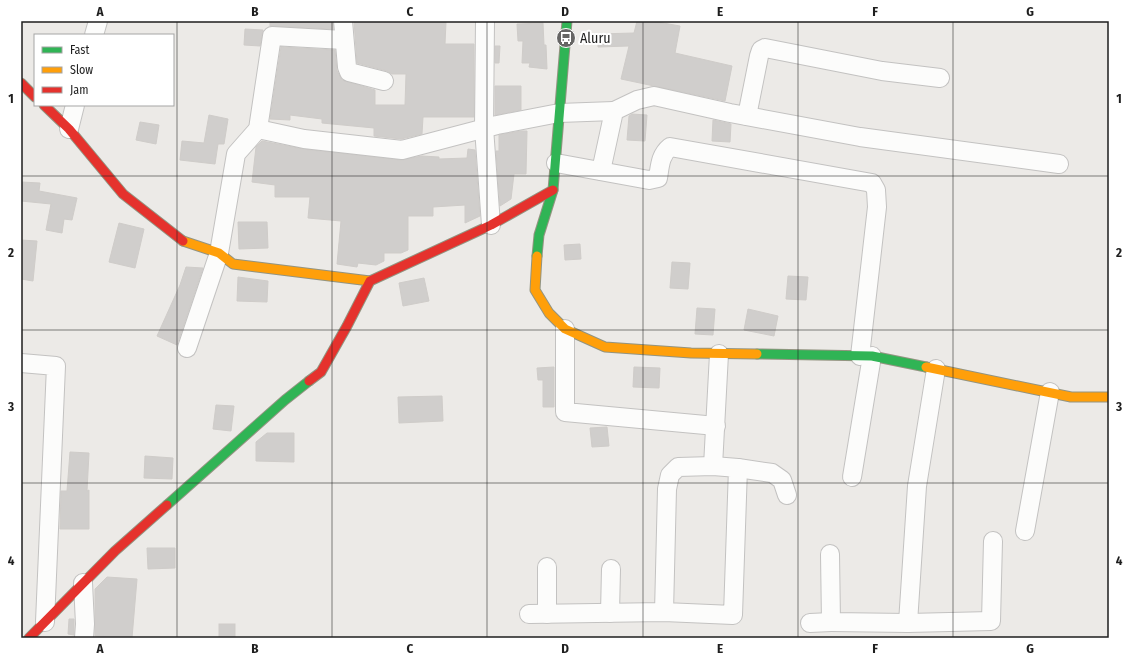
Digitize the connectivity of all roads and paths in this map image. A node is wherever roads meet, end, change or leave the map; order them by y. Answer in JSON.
{"nodes":[{"id":1,"x":98,"y":21,"type":"edge"},
{"id":2,"x":343,"y":21,"type":"edge"},
{"id":3,"x":486,"y":21,"type":"edge"},
{"id":4,"x":567,"y":21,"type":"edge"},
{"id":5,"x":94,"y":34,"type":"edge"},
{"id":6,"x":344,"y":40,"type":"junction"},
{"id":7,"x":940,"y":78,"type":"dead end"},
{"id":8,"x":384,"y":81,"type":"dead end"},
{"id":9,"x":45,"y":106,"type":"edge"},
{"id":10,"x":75,"y":106,"type":"edge"},
{"id":11,"x":614,"y":110,"type":"junction"},
{"id":12,"x":560,"y":113,"type":"junction"},
{"id":13,"x":747,"y":116,"type":"junction"},
{"id":14,"x":484,"y":128,"type":"junction"},
{"id":15,"x":69,"y":129,"type":"junction"},
{"id":16,"x":258,"y":129,"type":"junction"},
{"id":17,"x":556,"y":163,"type":"junction"},
{"id":18,"x":1059,"y":164,"type":"dead end"},
{"id":19,"x":601,"y":171,"type":"junction"},
{"id":20,"x":554,"y":190,"type":"junction"},
{"id":21,"x":491,"y":225,"type":"junction"},
{"id":22,"x":219,"y":253,"type":"junction"},
{"id":23,"x":370,"y":281,"type":"junction"},
{"id":24,"x":565,"y":329,"type":"junction"},
{"id":25,"x":187,"y":348,"type":"dead end"},
{"id":26,"x":719,"y":354,"type":"junction"},
{"id":27,"x":866,"y":356,"type":"junction"},
{"id":28,"x":21,"y":363,"type":"edge"},
{"id":29,"x":936,"y":369,"type":"junction"},
{"id":30,"x":1050,"y":392,"type":"junction"},
{"id":31,"x":1109,"y":397,"type":"edge"},
{"id":32,"x":716,"y":426,"type":"junction"},
{"id":33,"x":713,"y":466,"type":"junction"},
{"id":34,"x":738,"y":468,"type":"junction"},
{"id":35,"x":852,"y":477,"type":"dead end"},
{"id":36,"x":787,"y":495,"type":"dead end"},
{"id":37,"x":1025,"y":531,"type":"dead end"},
{"id":38,"x":993,"y":541,"type":"dead end"},
{"id":39,"x":830,"y":554,"type":"dead end"},
{"id":40,"x":547,"y":567,"type":"dead end"},
{"id":41,"x":611,"y":569,"type":"dead end"},
{"id":42,"x":83,"y":583,"type":"junction"},
{"id":43,"x":664,"y":612,"type":"junction"},
{"id":44,"x":610,"y":613,"type":"junction"},
{"id":45,"x":45,"y":622,"type":"junction"},
{"id":46,"x":831,"y":622,"type":"junction"},
{"id":47,"x":810,"y":623,"type":"dead end"},
{"id":48,"x":908,"y":623,"type":"junction"},
{"id":49,"x":29,"y":638,"type":"edge"},
{"id":50,"x":84,"y":638,"type":"edge"}],
"edges":[{"from":1,"to":5,"type":"street"},
{"from":2,"to":6,"type":"street"},
{"from":3,"to":14,"type":"street"},
{"from":4,"to":12,"type":"street"},
{"from":6,"to":8,"type":"street"},
{"from":6,"to":16,"type":"street"},
{"from":7,"to":13,"type":"street"},
{"from":9,"to":15,"type":"street"},
{"from":10,"to":15,"type":"street"},
{"from":11,"to":12,"type":"street"},
{"from":11,"to":13,"type":"street"},
{"from":11,"to":19,"type":"street"},
{"from":12,"to":14,"type":"street"},
{"from":12,"to":17,"type":"street"},
{"from":13,"to":18,"type":"street"},
{"from":14,"to":16,"type":"street"},
{"from":14,"to":21,"type":"street"},
{"from":15,"to":22,"type":"street"},
{"from":16,"to":22,"type":"street"},
{"from":17,"to":19,"type":"street"},
{"from":17,"to":20,"type":"street"},
{"from":19,"to":27,"type":"street"},
{"from":20,"to":21,"type":"street"},
{"from":20,"to":24,"type":"street"},
{"from":21,"to":23,"type":"street"},
{"from":22,"to":23,"type":"street"},
{"from":22,"to":25,"type":"street"},
{"from":23,"to":42,"type":"street"},
{"from":24,"to":26,"type":"street"},
{"from":24,"to":32,"type":"street"},
{"from":26,"to":27,"type":"street"},
{"from":26,"to":32,"type":"street"},
{"from":27,"to":29,"type":"street"},
{"from":27,"to":35,"type":"street"},
{"from":28,"to":45,"type":"street"},
{"from":29,"to":30,"type":"street"},
{"from":29,"to":48,"type":"street"},
{"from":30,"to":31,"type":"street"},
{"from":30,"to":37,"type":"street"},
{"from":32,"to":33,"type":"street"},
{"from":33,"to":34,"type":"street"},
{"from":33,"to":43,"type":"street"},
{"from":34,"to":36,"type":"street"},
{"from":34,"to":43,"type":"street"},
{"from":38,"to":48,"type":"street"},
{"from":39,"to":46,"type":"street"},
{"from":40,"to":44,"type":"street"},
{"from":41,"to":44,"type":"street"},
{"from":42,"to":45,"type":"street"},
{"from":42,"to":50,"type":"street"},
{"from":43,"to":44,"type":"street"},
{"from":45,"to":49,"type":"street"},
{"from":46,"to":47,"type":"street"},
{"from":46,"to":48,"type":"street"}]}
